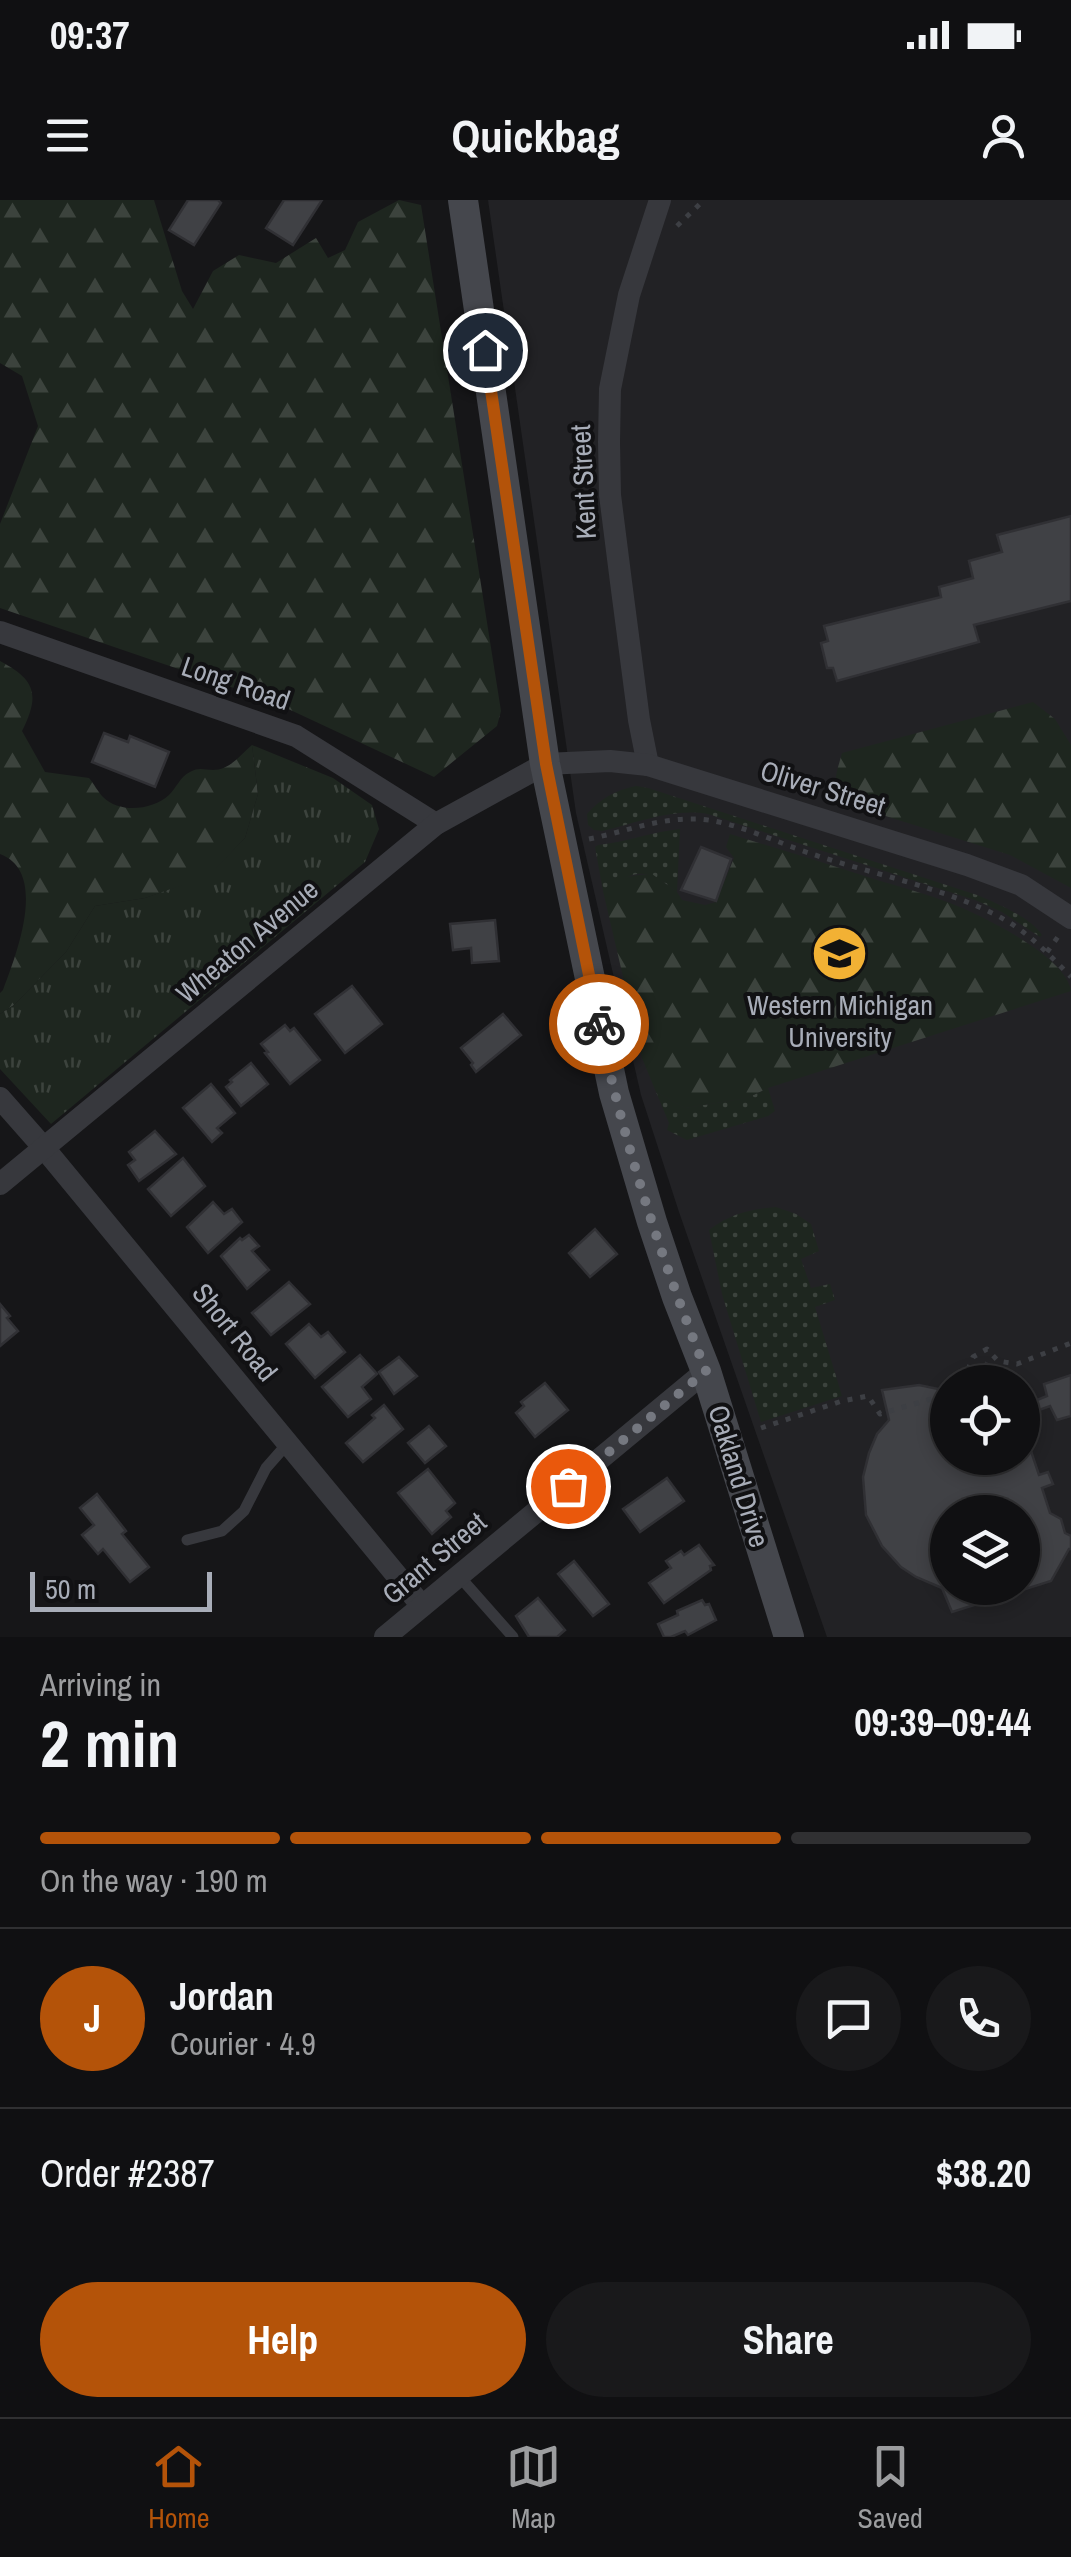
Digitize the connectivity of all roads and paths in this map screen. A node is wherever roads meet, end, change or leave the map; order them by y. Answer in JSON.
{"nodes":[{"id":1,"x":463,"y":200,"type":"edge"},
{"id":2,"x":660,"y":200,"type":"edge"},
{"id":3,"x":0,"y":632,"type":"edge"},
{"id":4,"x":546,"y":764,"type":"junction"},
{"id":5,"x":648,"y":765,"type":"junction"},
{"id":6,"x":436,"y":824,"type":"junction"},
{"id":7,"x":590,"y":839,"type":"dead end"},
{"id":8,"x":1071,"y":918,"type":"edge"},
{"id":9,"x":1071,"y":977,"type":"edge"},
{"id":10,"x":0,"y":1098,"type":"edge"},
{"id":11,"x":44,"y":1148,"type":"junction"},
{"id":12,"x":0,"y":1184,"type":"edge"},
{"id":13,"x":1071,"y":1343,"type":"edge"},
{"id":14,"x":970,"y":1365,"type":"edge"},
{"id":15,"x":706,"y":1371,"type":"junction"},
{"id":16,"x":930,"y":1399,"type":"edge"},
{"id":17,"x":761,"y":1428,"type":"dead end"},
{"id":18,"x":288,"y":1443,"type":"junction"},
{"id":19,"x":187,"y":1540,"type":"dead end"},
{"id":20,"x":458,"y":1576,"type":"junction"},
{"id":21,"x":422,"y":1606,"type":"junction"},
{"id":22,"x":386,"y":1637,"type":"edge"},
{"id":23,"x":513,"y":1637,"type":"edge"},
{"id":24,"x":790,"y":1637,"type":"edge"}],
"edges":[{"from":1,"to":4,"type":"main road","name":"Oakland Drive"},
{"from":2,"to":5,"type":"street","name":"Kent Street"},
{"from":3,"to":6,"type":"street","name":"Long Road"},
{"from":4,"to":5,"type":"street","name":"Oliver Street"},
{"from":4,"to":6,"type":"street","name":"Wheaton Avenue"},
{"from":4,"to":15,"type":"main road","name":"Oakland Drive"},
{"from":5,"to":8,"type":"street","name":"Oliver Street"},
{"from":6,"to":11,"type":"street","name":"Wheaton Avenue"},
{"from":7,"to":9,"type":"path"},
{"from":10,"to":11,"type":"street","name":"Short Road"},
{"from":11,"to":12,"type":"street","name":"Wheaton Avenue"},
{"from":11,"to":18,"type":"street","name":"Short Road"},
{"from":13,"to":14,"type":"path"},
{"from":15,"to":20,"type":"street","name":"Grant Street"},
{"from":15,"to":24,"type":"main road","name":"Oakland Drive"},
{"from":16,"to":17,"type":"path"},
{"from":18,"to":19,"type":"lane"},
{"from":18,"to":21,"type":"street","name":"Short Road"},
{"from":20,"to":21,"type":"street","name":"Grant Street"},
{"from":20,"to":23,"type":"lane"},
{"from":21,"to":22,"type":"street","name":"Grant Street"}]}
